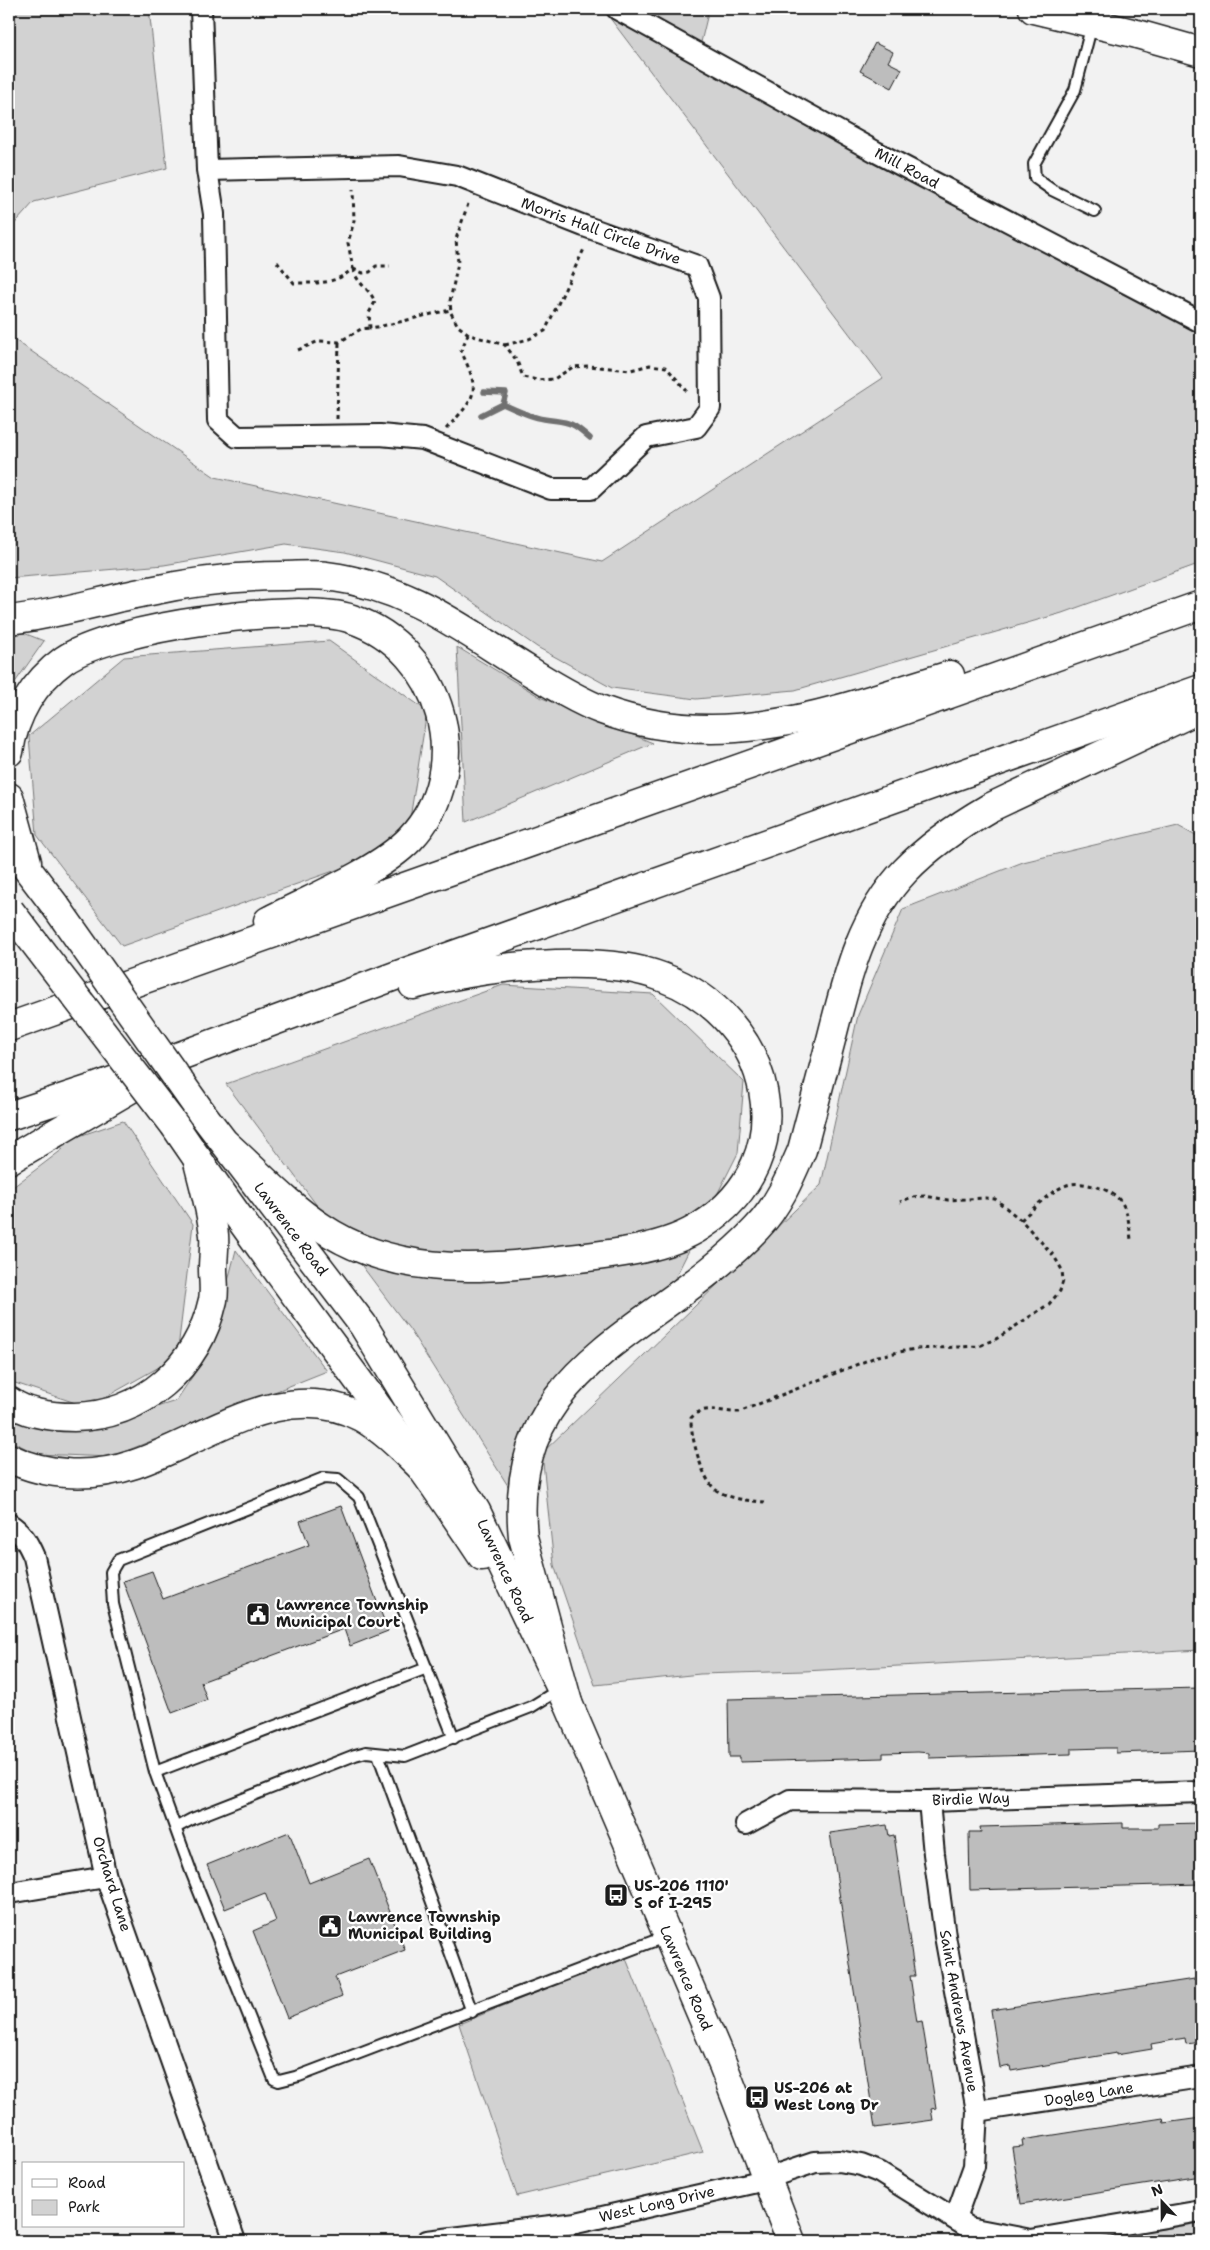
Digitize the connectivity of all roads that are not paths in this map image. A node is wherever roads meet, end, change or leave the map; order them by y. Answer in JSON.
{"nodes":[{"id":1,"x":201,"y":9,"type":"edge"},
{"id":2,"x":616,"y":9,"type":"edge"},
{"id":3,"x":1033,"y":9,"type":"edge"},
{"id":4,"x":1093,"y":23,"type":"junction"},
{"id":5,"x":1201,"y":52,"type":"edge"},
{"id":6,"x":207,"y":170,"type":"junction"},
{"id":7,"x":1095,"y":211,"type":"dead end"},
{"id":8,"x":1201,"y":322,"type":"edge"},
{"id":9,"x":1201,"y":603,"type":"edge"},
{"id":10,"x":9,"y":620,"type":"edge"},
{"id":11,"x":1201,"y":689,"type":"edge"},
{"id":12,"x":1201,"y":708,"type":"edge"},
{"id":13,"x":9,"y":752,"type":"edge"},
{"id":14,"x":9,"y":797,"type":"edge"},
{"id":15,"x":9,"y":845,"type":"edge"},
{"id":16,"x":31,"y":873,"type":"junction"},
{"id":17,"x":10,"y":910,"type":"edge"},
{"id":18,"x":177,"y":968,"type":"junction"},
{"id":19,"x":93,"y":997,"type":"junction"},
{"id":20,"x":9,"y":1008,"type":"edge"},
{"id":21,"x":264,"y":1024,"type":"junction"},
{"id":22,"x":9,"y":1027,"type":"edge"},
{"id":23,"x":192,"y":1051,"type":"junction"},
{"id":24,"x":9,"y":1116,"type":"edge"},
{"id":25,"x":226,"y":1144,"type":"junction"},
{"id":26,"x":197,"y":1158,"type":"junction"},
{"id":27,"x":9,"y":1160,"type":"edge"},
{"id":28,"x":9,"y":1401,"type":"edge"},
{"id":29,"x":9,"y":1458,"type":"edge"},
{"id":30,"x":422,"y":1468,"type":"junction"},
{"id":31,"x":9,"y":1524,"type":"edge"},
{"id":32,"x":535,"y":1636,"type":"junction"},
{"id":33,"x":427,"y":1668,"type":"junction"},
{"id":34,"x":564,"y":1696,"type":"junction"},
{"id":35,"x":454,"y":1738,"type":"junction"},
{"id":36,"x":378,"y":1754,"type":"junction"},
{"id":37,"x":155,"y":1772,"type":"junction"},
{"id":38,"x":1201,"y":1792,"type":"edge"},
{"id":39,"x":929,"y":1800,"type":"junction"},
{"id":40,"x":746,"y":1824,"type":"dead end"},
{"id":41,"x":177,"y":1827,"type":"junction"},
{"id":42,"x":106,"y":1877,"type":"junction"},
{"id":43,"x":9,"y":1893,"type":"edge"},
{"id":44,"x":668,"y":1936,"type":"junction"},
{"id":45,"x":472,"y":2012,"type":"junction"},
{"id":46,"x":1201,"y":2077,"type":"edge"},
{"id":47,"x":977,"y":2111,"type":"junction"},
{"id":48,"x":767,"y":2178,"type":"junction"},
{"id":49,"x":1201,"y":2211,"type":"edge"},
{"id":50,"x":955,"y":2219,"type":"junction"},
{"id":51,"x":235,"y":2241,"type":"edge"},
{"id":52,"x":427,"y":2241,"type":"edge"},
{"id":53,"x":791,"y":2241,"type":"edge"}],
"edges":[{"from":1,"to":6,"type":"street","name":"Morris Hall Circle Drive"},
{"from":2,"to":8,"type":"street","name":"Mill Road"},
{"from":3,"to":4,"type":"main road"},
{"from":4,"to":5,"type":"main road"},
{"from":4,"to":7,"type":"lane"},
{"from":6,"to":6,"type":"street","name":"Morris Hall Circle Drive"},
{"from":9,"to":10,"type":"main road"},
{"from":9,"to":18,"type":"main road"},
{"from":11,"to":21,"type":"main road"},
{"from":12,"to":34,"type":"main road"},
{"from":13,"to":18,"type":"main road"},
{"from":14,"to":16,"type":"main road"},
{"from":15,"to":16,"type":"main road","name":"Lawrence Road"},
{"from":16,"to":25,"type":"main road","name":"Lawrence Road","bridge":true},
{"from":17,"to":26,"type":"main road","name":"Lawrence Road","bridge":true},
{"from":18,"to":19,"type":"main road"},
{"from":19,"to":20,"type":"main road"},
{"from":19,"to":22,"type":"main road"},
{"from":21,"to":23,"type":"main road"},
{"from":21,"to":25,"type":"main road"},
{"from":23,"to":24,"type":"main road"},
{"from":23,"to":27,"type":"main road"},
{"from":25,"to":32,"type":"main road","name":"Lawrence Road"},
{"from":26,"to":28,"type":"main road"},
{"from":26,"to":30,"type":"main road","name":"Lawrence Road"},
{"from":29,"to":30,"type":"main road"},
{"from":30,"to":32,"type":"main road","name":"Lawrence Road"},
{"from":31,"to":42,"type":"street","name":"Orchard Lane"},
{"from":32,"to":34,"type":"main road","name":"Lawrence Road"},
{"from":33,"to":35,"type":"lane"},
{"from":33,"to":37,"type":"lane"},
{"from":33,"to":37,"type":"lane"},
{"from":34,"to":35,"type":"lane"},
{"from":34,"to":44,"type":"main road","name":"Lawrence Road"},
{"from":35,"to":36,"type":"lane"},
{"from":36,"to":41,"type":"lane"},
{"from":36,"to":45,"type":"lane"},
{"from":37,"to":41,"type":"lane"},
{"from":38,"to":39,"type":"street","name":"Birdie Way"},
{"from":39,"to":40,"type":"street","name":"Birdie Way"},
{"from":39,"to":47,"type":"street","name":"Saint Andrews Avenue"},
{"from":41,"to":45,"type":"lane"},
{"from":42,"to":43,"type":"street"},
{"from":42,"to":51,"type":"street","name":"Orchard Lane"},
{"from":44,"to":45,"type":"lane"},
{"from":44,"to":48,"type":"main road","name":"Lawrence Road"},
{"from":46,"to":47,"type":"street","name":"Dogleg Lane"},
{"from":47,"to":50,"type":"street","name":"Saint Andrews Avenue"},
{"from":48,"to":50,"type":"street","name":"West Long Drive"},
{"from":48,"to":52,"type":"street","name":"West Long Drive"},
{"from":48,"to":53,"type":"main road","name":"Lawrence Road"},
{"from":49,"to":50,"type":"street","name":"West Long Drive"}]}
